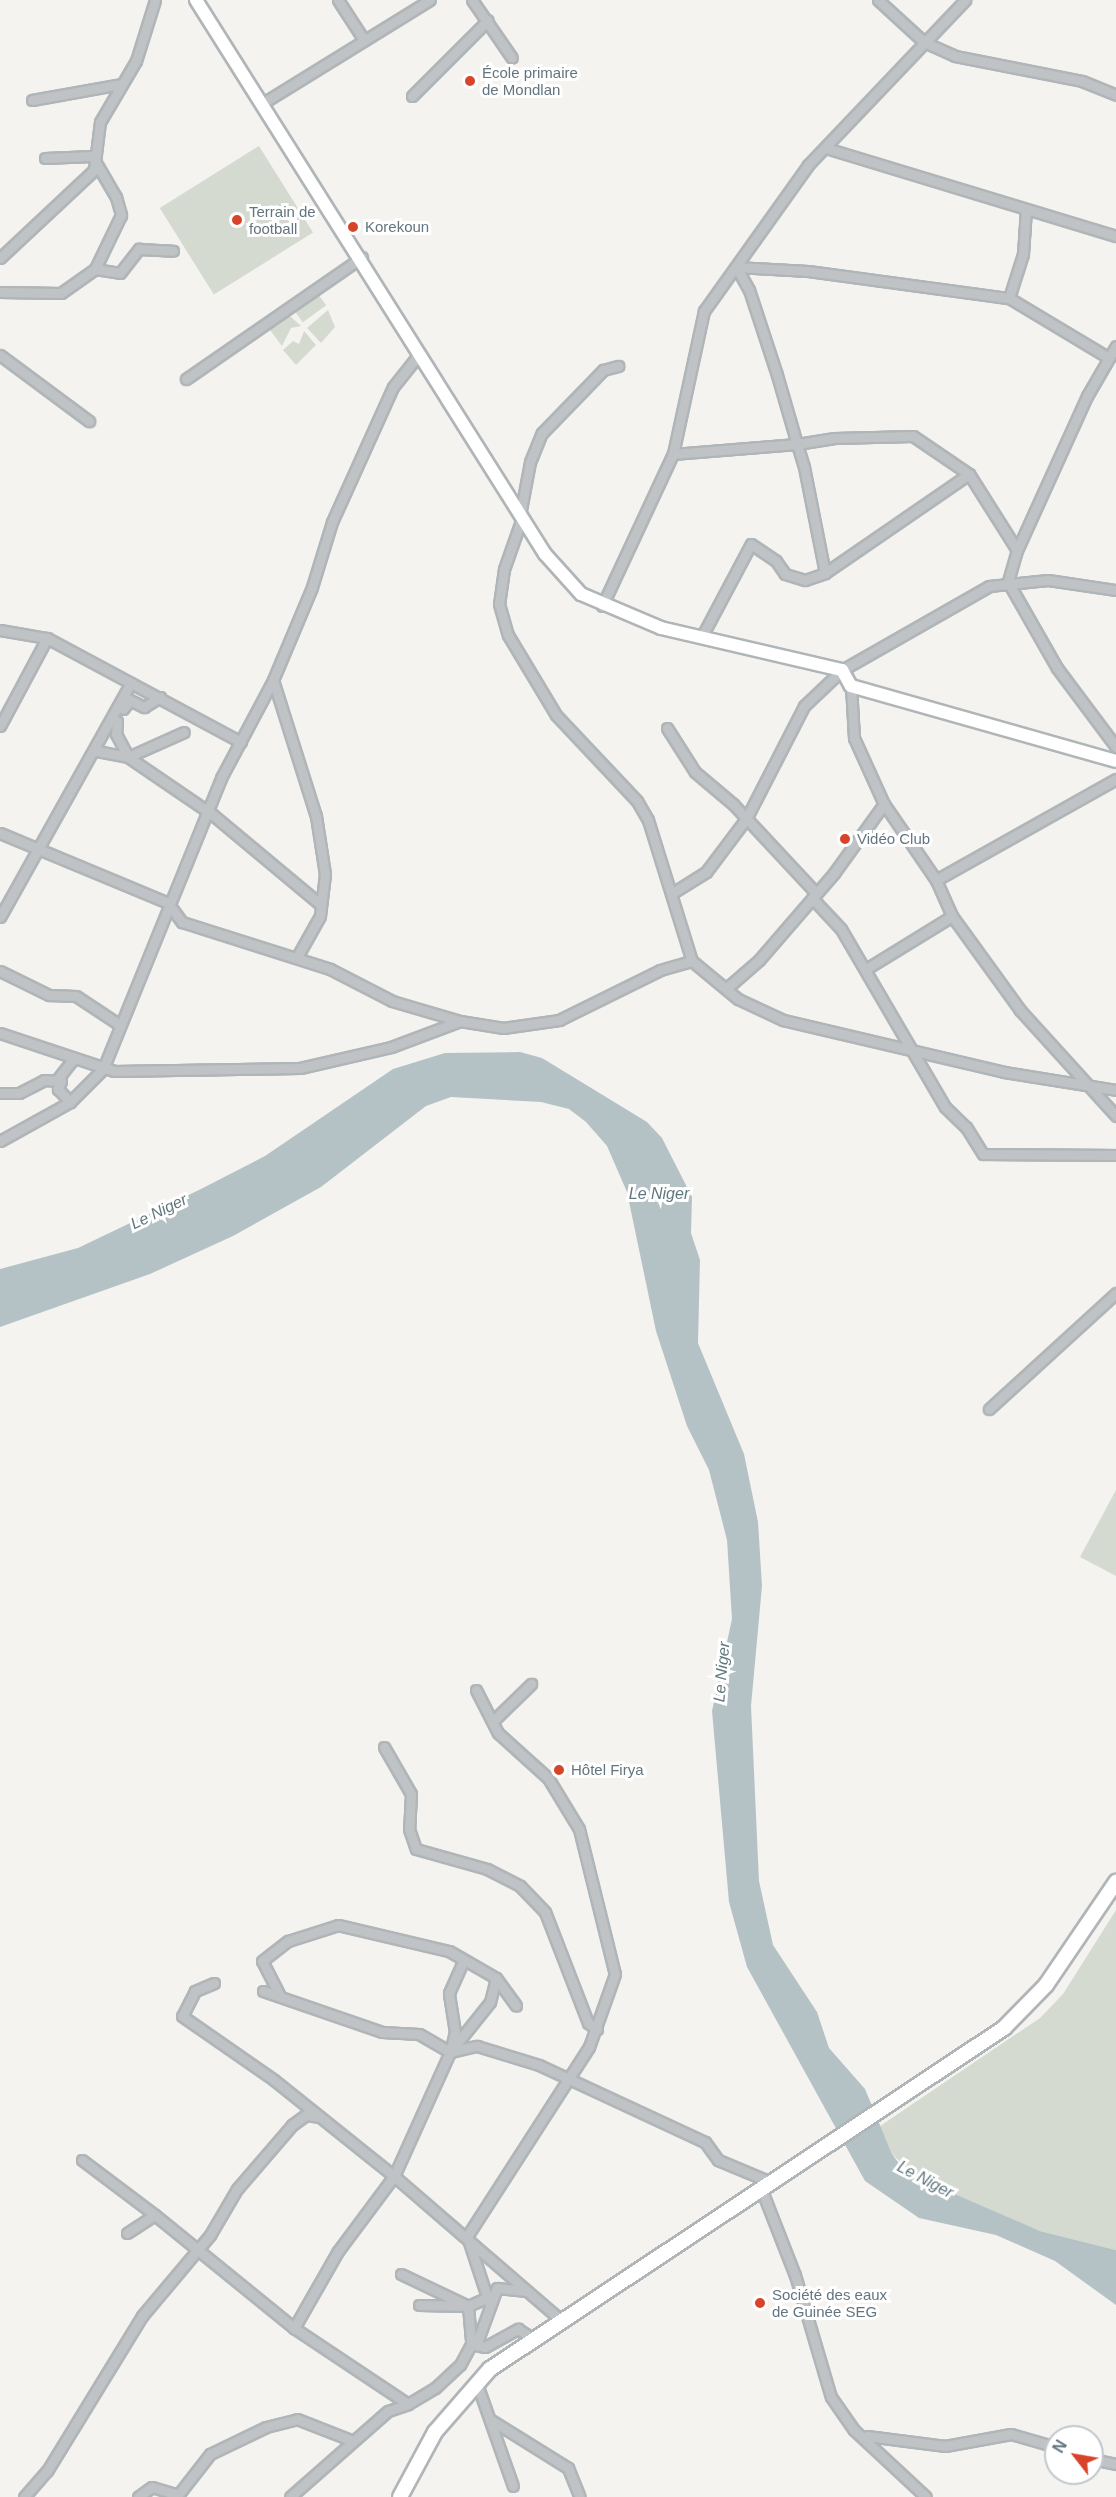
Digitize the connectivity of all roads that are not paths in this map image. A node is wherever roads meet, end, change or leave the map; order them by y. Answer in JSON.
{"nodes":[{"id":1,"x":155,"y":0,"type":"edge"},
{"id":2,"x":196,"y":0,"type":"edge"},
{"id":3,"x":338,"y":0,"type":"edge"},
{"id":4,"x":430,"y":0,"type":"edge"},
{"id":5,"x":472,"y":0,"type":"edge"},
{"id":6,"x":878,"y":0,"type":"edge"},
{"id":7,"x":965,"y":0,"type":"edge"},
{"id":8,"x":488,"y":20,"type":"junction"},
{"id":9,"x":364,"y":40,"type":"junction"},
{"id":10,"x":924,"y":42,"type":"junction"},
{"id":11,"x":512,"y":58,"type":"dead end"},
{"id":12,"x":121,"y":84,"type":"junction"},
{"id":13,"x":1116,"y":94,"type":"edge"},
{"id":14,"x":412,"y":96,"type":"dead end"},
{"id":15,"x":32,"y":100,"type":"dead end"},
{"id":16,"x":264,"y":103,"type":"junction"},
{"id":17,"x":826,"y":148,"type":"junction"},
{"id":18,"x":92,"y":156,"type":"junction"},
{"id":19,"x":45,"y":158,"type":"dead end"},
{"id":20,"x":1026,"y":209,"type":"junction"},
{"id":21,"x":1116,"y":236,"type":"edge"},
{"id":22,"x":173,"y":251,"type":"dead end"},
{"id":23,"x":362,"y":257,"type":"junction"},
{"id":24,"x":0,"y":258,"type":"edge"},
{"id":25,"x":736,"y":267,"type":"junction"},
{"id":26,"x":95,"y":269,"type":"junction"},
{"id":27,"x":0,"y":292,"type":"edge"},
{"id":28,"x":1009,"y":298,"type":"junction"},
{"id":29,"x":1116,"y":346,"type":"edge"},
{"id":30,"x":420,"y":353,"type":"junction"},
{"id":31,"x":0,"y":355,"type":"edge"},
{"id":32,"x":1107,"y":357,"type":"junction"},
{"id":33,"x":618,"y":366,"type":"dead end"},
{"id":34,"x":186,"y":379,"type":"dead end"},
{"id":35,"x":89,"y":421,"type":"dead end"},
{"id":36,"x":797,"y":444,"type":"junction"},
{"id":37,"x":673,"y":454,"type":"junction"},
{"id":38,"x":969,"y":474,"type":"junction"},
{"id":39,"x":521,"y":516,"type":"junction"},
{"id":40,"x":1017,"y":550,"type":"junction"},
{"id":41,"x":825,"y":573,"type":"junction"},
{"id":42,"x":1008,"y":582,"type":"junction"},
{"id":43,"x":1116,"y":590,"type":"edge"},
{"id":44,"x":602,"y":606,"type":"junction"},
{"id":45,"x":0,"y":630,"type":"edge"},
{"id":46,"x":702,"y":636,"type":"junction"},
{"id":47,"x":47,"y":638,"type":"junction"},
{"id":48,"x":842,"y":670,"type":"junction"},
{"id":49,"x":273,"y":680,"type":"junction"},
{"id":50,"x":131,"y":683,"type":"junction"},
{"id":51,"x":850,"y":686,"type":"junction"},
{"id":52,"x":160,"y":697,"type":"junction"},
{"id":53,"x":119,"y":712,"type":"junction"},
{"id":54,"x":0,"y":726,"type":"edge"},
{"id":55,"x":667,"y":728,"type":"dead end"},
{"id":56,"x":184,"y":732,"type":"dead end"},
{"id":57,"x":241,"y":742,"type":"junction"},
{"id":58,"x":1116,"y":747,"type":"edge"},
{"id":59,"x":97,"y":751,"type":"junction"},
{"id":60,"x":128,"y":757,"type":"junction"},
{"id":61,"x":1116,"y":761,"type":"edge"},
{"id":62,"x":1116,"y":779,"type":"edge"},
{"id":63,"x":884,"y":804,"type":"junction"},
{"id":64,"x":206,"y":813,"type":"junction"},
{"id":65,"x":746,"y":819,"type":"junction"},
{"id":66,"x":0,"y":832,"type":"edge"},
{"id":67,"x":40,"y":846,"type":"junction"},
{"id":68,"x":936,"y":880,"type":"junction"},
{"id":69,"x":674,"y":892,"type":"junction"},
{"id":70,"x":814,"y":896,"type":"junction"},
{"id":71,"x":168,"y":903,"type":"junction"},
{"id":72,"x":320,"y":904,"type":"junction"},
{"id":73,"x":952,"y":916,"type":"junction"},
{"id":74,"x":0,"y":917,"type":"edge"},
{"id":75,"x":297,"y":957,"type":"junction"},
{"id":76,"x":692,"y":961,"type":"junction"},
{"id":77,"x":866,"y":969,"type":"junction"},
{"id":78,"x":0,"y":971,"type":"edge"},
{"id":79,"x":729,"y":987,"type":"junction"},
{"id":80,"x":460,"y":1021,"type":"junction"},
{"id":81,"x":120,"y":1024,"type":"junction"},
{"id":82,"x":0,"y":1033,"type":"edge"},
{"id":83,"x":915,"y":1050,"type":"junction"},
{"id":84,"x":73,"y":1059,"type":"junction"},
{"id":85,"x":103,"y":1069,"type":"junction"},
{"id":86,"x":56,"y":1081,"type":"junction"},
{"id":87,"x":1083,"y":1082,"type":"junction"},
{"id":88,"x":1116,"y":1090,"type":"edge"},
{"id":89,"x":0,"y":1093,"type":"edge"},
{"id":90,"x":70,"y":1102,"type":"junction"},
{"id":91,"x":1116,"y":1116,"type":"edge"},
{"id":92,"x":0,"y":1141,"type":"edge"},
{"id":93,"x":1116,"y":1155,"type":"edge"},
{"id":94,"x":1116,"y":1293,"type":"edge"},
{"id":95,"x":989,"y":1409,"type":"dead end"},
{"id":96,"x":531,"y":1684,"type":"dead end"},
{"id":97,"x":476,"y":1690,"type":"dead end"},
{"id":98,"x":494,"y":1720,"type":"junction"},
{"id":99,"x":384,"y":1747,"type":"dead end"},
{"id":100,"x":1116,"y":1882,"type":"edge"},
{"id":101,"x":464,"y":1960,"type":"junction"},
{"id":102,"x":496,"y":1978,"type":"junction"},
{"id":103,"x":214,"y":1983,"type":"dead end"},
{"id":104,"x":263,"y":1991,"type":"dead end"},
{"id":105,"x":280,"y":1996,"type":"junction"},
{"id":106,"x":516,"y":2006,"type":"dead end"},
{"id":107,"x":597,"y":2029,"type":"junction"},
{"id":108,"x":450,"y":2052,"type":"junction"},
{"id":109,"x":570,"y":2079,"type":"junction"},
{"id":110,"x":320,"y":2117,"type":"junction"},
{"id":111,"x":82,"y":2160,"type":"dead end"},
{"id":112,"x":394,"y":2176,"type":"junction"},
{"id":113,"x":768,"y":2187,"type":"junction"},
{"id":114,"x":155,"y":2215,"type":"junction"},
{"id":115,"x":126,"y":2233,"type":"dead end"},
{"id":116,"x":467,"y":2236,"type":"junction"},
{"id":117,"x":199,"y":2248,"type":"junction"},
{"id":118,"x":401,"y":2274,"type":"dead end"},
{"id":119,"x":524,"y":2291,"type":"junction"},
{"id":120,"x":486,"y":2301,"type":"junction"},
{"id":121,"x":419,"y":2306,"type":"dead end"},
{"id":122,"x":468,"y":2306,"type":"junction"},
{"id":123,"x":561,"y":2320,"type":"junction"},
{"id":124,"x":294,"y":2328,"type":"junction"},
{"id":125,"x":532,"y":2338,"type":"junction"},
{"id":126,"x":473,"y":2344,"type":"junction"},
{"id":127,"x":477,"y":2384,"type":"junction"},
{"id":128,"x":408,"y":2404,"type":"junction"},
{"id":129,"x":491,"y":2420,"type":"junction"},
{"id":130,"x":867,"y":2436,"type":"junction"},
{"id":131,"x":351,"y":2440,"type":"junction"},
{"id":132,"x":1044,"y":2443,"type":"edge"},
{"id":133,"x":513,"y":2486,"type":"dead end"},
{"id":134,"x":181,"y":2496,"type":"edge"},
{"id":135,"x":24,"y":2497,"type":"edge"},
{"id":136,"x":138,"y":2497,"type":"edge"},
{"id":137,"x":290,"y":2497,"type":"edge"},
{"id":138,"x":400,"y":2497,"type":"edge"},
{"id":139,"x":580,"y":2497,"type":"edge"},
{"id":140,"x":926,"y":2497,"type":"edge"}],
"edges":[{"from":1,"to":12,"type":"street"},
{"from":2,"to":16,"type":"main road"},
{"from":3,"to":9,"type":"street"},
{"from":4,"to":9,"type":"street"},
{"from":5,"to":8,"type":"street"},
{"from":6,"to":10,"type":"street"},
{"from":7,"to":10,"type":"street"},
{"from":8,"to":11,"type":"street"},
{"from":8,"to":14,"type":"street"},
{"from":9,"to":16,"type":"street"},
{"from":10,"to":13,"type":"street"},
{"from":10,"to":17,"type":"street"},
{"from":12,"to":15,"type":"street"},
{"from":12,"to":18,"type":"street"},
{"from":16,"to":23,"type":"main road"},
{"from":17,"to":20,"type":"street"},
{"from":17,"to":25,"type":"street"},
{"from":18,"to":19,"type":"street"},
{"from":18,"to":24,"type":"street"},
{"from":18,"to":26,"type":"street"},
{"from":20,"to":21,"type":"street"},
{"from":20,"to":28,"type":"street"},
{"from":22,"to":26,"type":"street"},
{"from":23,"to":30,"type":"main road"},
{"from":23,"to":34,"type":"street"},
{"from":25,"to":28,"type":"street"},
{"from":25,"to":36,"type":"street"},
{"from":25,"to":37,"type":"street"},
{"from":26,"to":27,"type":"street"},
{"from":28,"to":32,"type":"street"},
{"from":29,"to":32,"type":"street"},
{"from":30,"to":39,"type":"main road"},
{"from":30,"to":49,"type":"street"},
{"from":31,"to":35,"type":"street"},
{"from":32,"to":40,"type":"street"},
{"from":33,"to":39,"type":"street"},
{"from":36,"to":37,"type":"street"},
{"from":36,"to":38,"type":"street"},
{"from":36,"to":41,"type":"street"},
{"from":37,"to":44,"type":"street"},
{"from":38,"to":40,"type":"street"},
{"from":38,"to":41,"type":"street"},
{"from":39,"to":44,"type":"main road"},
{"from":39,"to":69,"type":"street"},
{"from":40,"to":42,"type":"street"},
{"from":41,"to":46,"type":"street"},
{"from":42,"to":43,"type":"street"},
{"from":42,"to":48,"type":"street"},
{"from":42,"to":58,"type":"street"},
{"from":44,"to":46,"type":"main road"},
{"from":45,"to":47,"type":"street"},
{"from":46,"to":48,"type":"main road"},
{"from":47,"to":50,"type":"street"},
{"from":47,"to":54,"type":"street"},
{"from":48,"to":51,"type":"main road"},
{"from":48,"to":65,"type":"street"},
{"from":49,"to":57,"type":"street"},
{"from":49,"to":72,"type":"street"},
{"from":50,"to":52,"type":"street"},
{"from":50,"to":53,"type":"street"},
{"from":51,"to":61,"type":"main road"},
{"from":51,"to":63,"type":"street"},
{"from":52,"to":53,"type":"street"},
{"from":52,"to":57,"type":"street"},
{"from":53,"to":59,"type":"street"},
{"from":53,"to":60,"type":"street"},
{"from":55,"to":65,"type":"street"},
{"from":56,"to":60,"type":"street"},
{"from":57,"to":64,"type":"street"},
{"from":59,"to":60,"type":"street"},
{"from":59,"to":67,"type":"street"},
{"from":60,"to":64,"type":"street"},
{"from":62,"to":68,"type":"street"},
{"from":63,"to":68,"type":"street"},
{"from":63,"to":70,"type":"street"},
{"from":64,"to":71,"type":"street"},
{"from":64,"to":72,"type":"street"},
{"from":65,"to":69,"type":"street"},
{"from":65,"to":70,"type":"street"},
{"from":66,"to":67,"type":"street"},
{"from":67,"to":71,"type":"street"},
{"from":67,"to":74,"type":"street"},
{"from":68,"to":73,"type":"street"},
{"from":69,"to":76,"type":"street"},
{"from":70,"to":77,"type":"street"},
{"from":70,"to":79,"type":"street"},
{"from":71,"to":75,"type":"street"},
{"from":71,"to":81,"type":"street"},
{"from":72,"to":75,"type":"street"},
{"from":73,"to":77,"type":"street"},
{"from":73,"to":87,"type":"street"},
{"from":75,"to":80,"type":"street"},
{"from":76,"to":79,"type":"street"},
{"from":76,"to":80,"type":"street"},
{"from":77,"to":83,"type":"street"},
{"from":78,"to":81,"type":"street"},
{"from":79,"to":83,"type":"street"},
{"from":80,"to":85,"type":"street"},
{"from":81,"to":85,"type":"street"},
{"from":82,"to":84,"type":"street"},
{"from":83,"to":87,"type":"street"},
{"from":83,"to":93,"type":"street"},
{"from":84,"to":85,"type":"street"},
{"from":84,"to":86,"type":"street"},
{"from":85,"to":90,"type":"street"},
{"from":86,"to":89,"type":"street"},
{"from":86,"to":90,"type":"street"},
{"from":87,"to":88,"type":"street"},
{"from":87,"to":91,"type":"street"},
{"from":90,"to":92,"type":"street"},
{"from":94,"to":95,"type":"street"},
{"from":96,"to":98,"type":"street"},
{"from":97,"to":98,"type":"street"},
{"from":98,"to":107,"type":"street"},
{"from":99,"to":107,"type":"street"},
{"from":100,"to":113,"type":"highway"},
{"from":101,"to":102,"type":"street"},
{"from":101,"to":105,"type":"street"},
{"from":101,"to":108,"type":"street"},
{"from":102,"to":106,"type":"street"},
{"from":102,"to":108,"type":"street"},
{"from":103,"to":110,"type":"street"},
{"from":104,"to":105,"type":"street"},
{"from":105,"to":108,"type":"street"},
{"from":107,"to":109,"type":"street"},
{"from":108,"to":109,"type":"street"},
{"from":108,"to":112,"type":"street"},
{"from":109,"to":113,"type":"street"},
{"from":109,"to":116,"type":"street"},
{"from":110,"to":112,"type":"street"},
{"from":110,"to":117,"type":"street"},
{"from":111,"to":114,"type":"street"},
{"from":112,"to":116,"type":"street"},
{"from":112,"to":124,"type":"street"},
{"from":113,"to":123,"type":"highway"},
{"from":113,"to":130,"type":"street"},
{"from":114,"to":115,"type":"street"},
{"from":114,"to":117,"type":"street"},
{"from":116,"to":119,"type":"street"},
{"from":116,"to":120,"type":"street"},
{"from":117,"to":124,"type":"street"},
{"from":117,"to":135,"type":"street"},
{"from":118,"to":122,"type":"street"},
{"from":119,"to":120,"type":"street"},
{"from":119,"to":123,"type":"street"},
{"from":120,"to":122,"type":"street"},
{"from":120,"to":126,"type":"street"},
{"from":121,"to":122,"type":"street"},
{"from":122,"to":126,"type":"street"},
{"from":123,"to":125,"type":"highway"},
{"from":124,"to":128,"type":"street"},
{"from":125,"to":126,"type":"street"},
{"from":125,"to":127,"type":"highway"},
{"from":126,"to":128,"type":"street"},
{"from":127,"to":129,"type":"street"},
{"from":127,"to":138,"type":"highway"},
{"from":128,"to":131,"type":"street"},
{"from":129,"to":133,"type":"street"},
{"from":129,"to":139,"type":"street"},
{"from":130,"to":132,"type":"street"},
{"from":130,"to":140,"type":"street"},
{"from":131,"to":134,"type":"street"},
{"from":131,"to":137,"type":"street"},
{"from":134,"to":136,"type":"street"}]}
